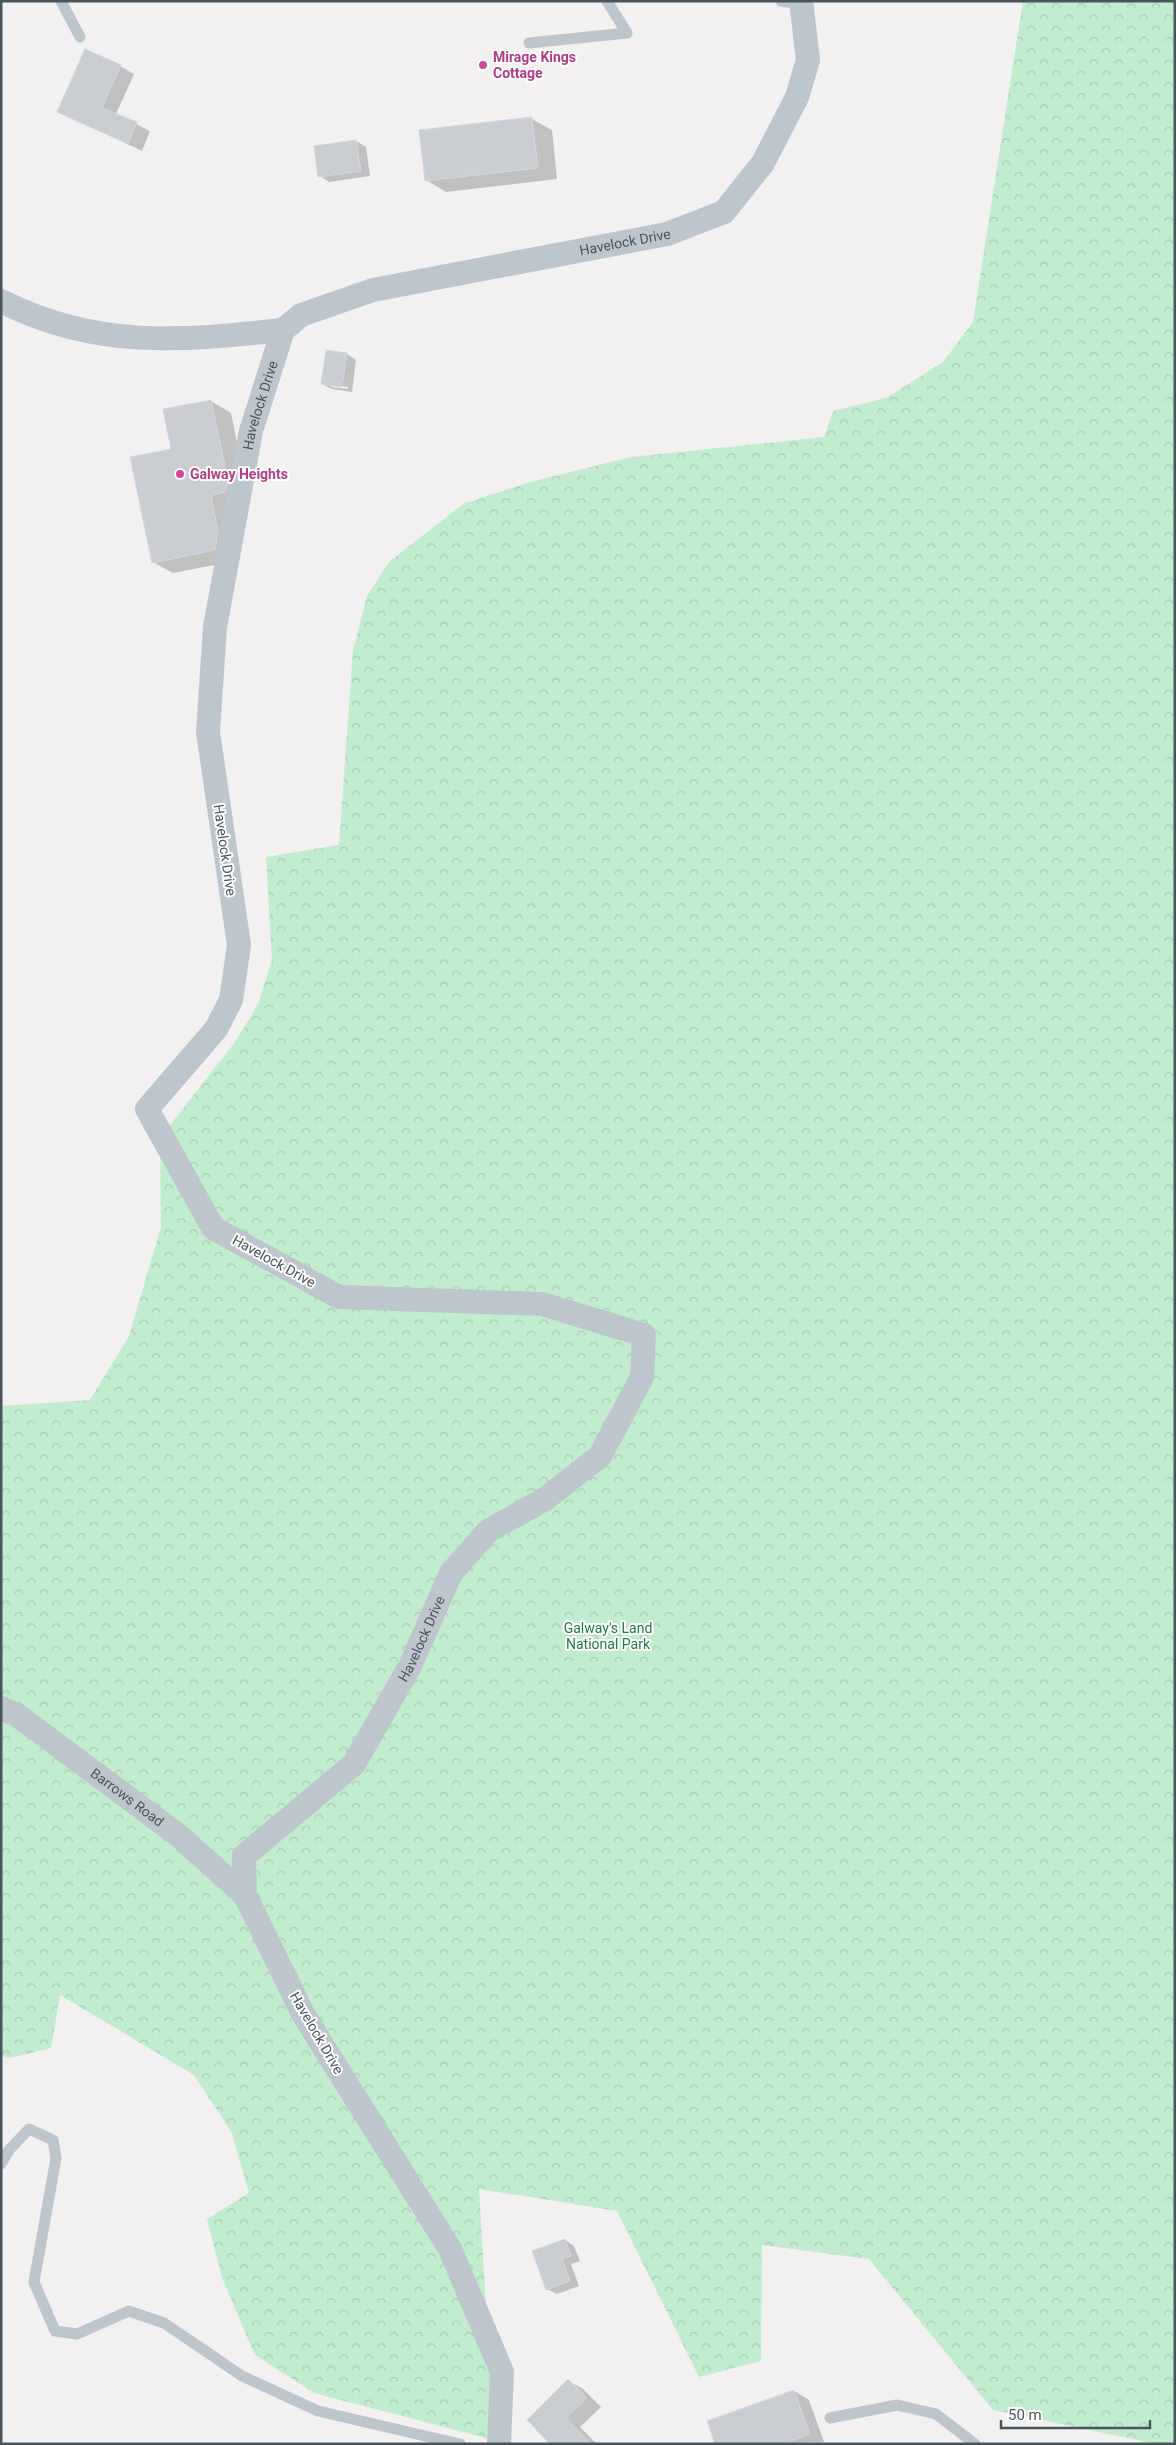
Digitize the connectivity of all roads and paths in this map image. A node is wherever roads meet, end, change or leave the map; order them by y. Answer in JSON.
{"nodes":[{"id":1,"x":61,"y":1,"type":"edge"},
{"id":2,"x":607,"y":1,"type":"edge"},
{"id":3,"x":794,"y":2,"type":"edge"},
{"id":4,"x":80,"y":37,"type":"dead end"},
{"id":5,"x":529,"y":42,"type":"dead end"},
{"id":6,"x":1,"y":301,"type":"edge"},
{"id":7,"x":283,"y":330,"type":"junction"},
{"id":8,"x":1,"y":1708,"type":"edge"},
{"id":9,"x":245,"y":1895,"type":"junction"},
{"id":10,"x":1,"y":2164,"type":"edge"},
{"id":11,"x":830,"y":2418,"type":"dead end"},
{"id":12,"x":460,"y":2444,"type":"edge"},
{"id":13,"x":499,"y":2444,"type":"edge"},
{"id":14,"x":975,"y":2444,"type":"edge"}],
"edges":[{"from":1,"to":4,"type":"lane"},
{"from":2,"to":5,"type":"lane"},
{"from":3,"to":7,"type":"street","name":"Havelock Drive"},
{"from":6,"to":7,"type":"street"},
{"from":7,"to":9,"type":"street","name":"Havelock Drive"},
{"from":8,"to":9,"type":"street","name":"Barrows Road"},
{"from":9,"to":13,"type":"street","name":"Havelock Drive"},
{"from":10,"to":12,"type":"lane"},
{"from":11,"to":14,"type":"lane"}]}
